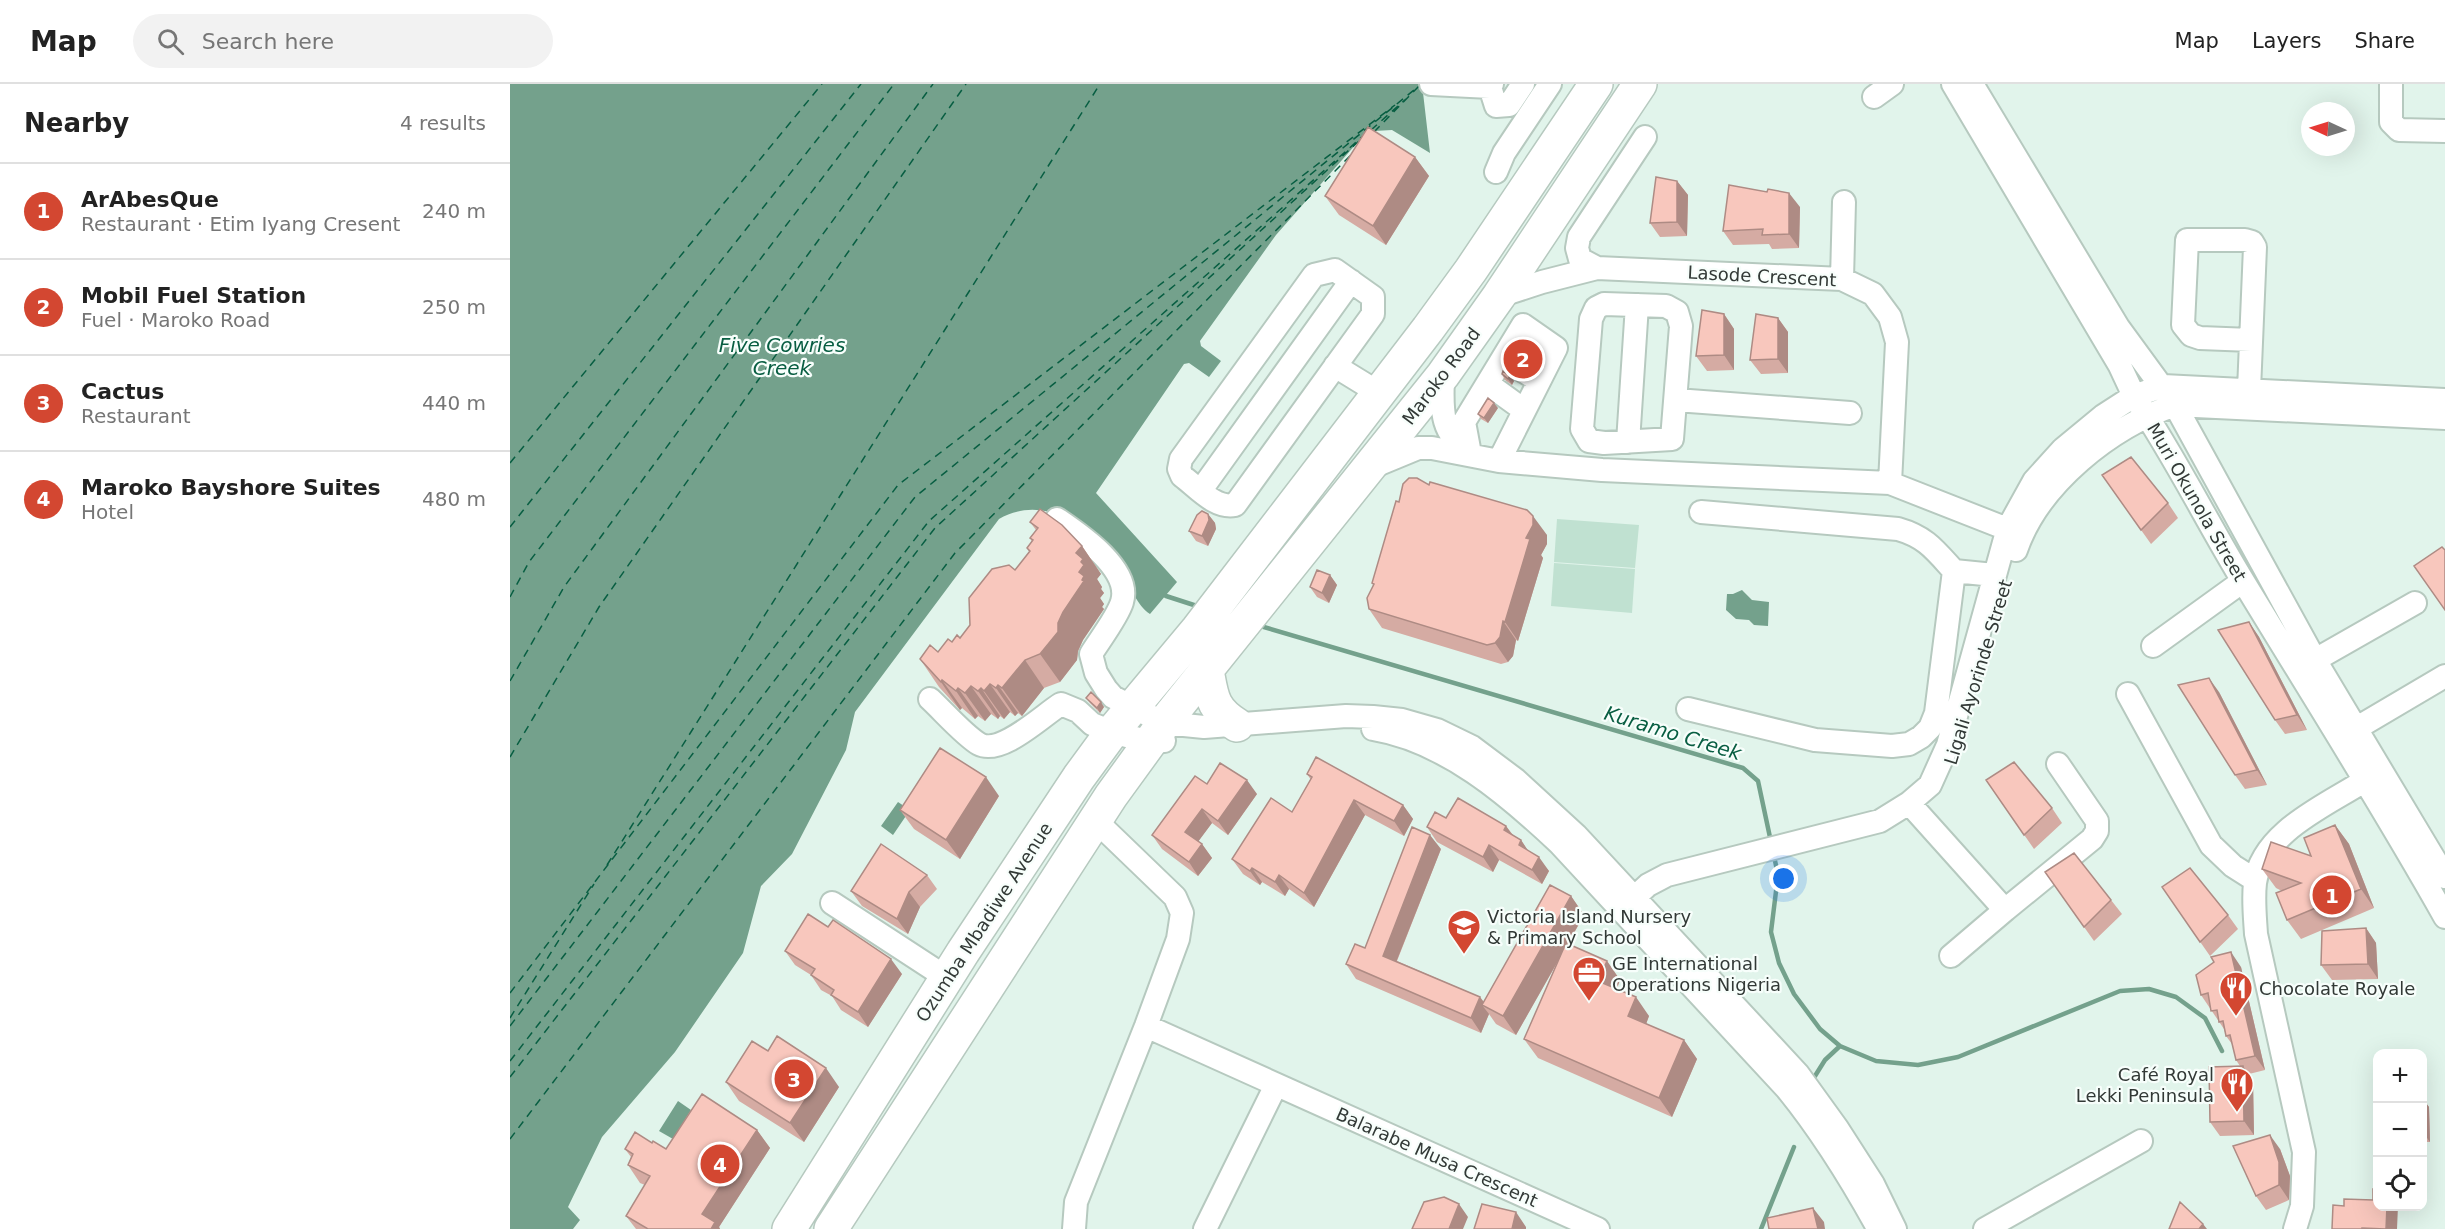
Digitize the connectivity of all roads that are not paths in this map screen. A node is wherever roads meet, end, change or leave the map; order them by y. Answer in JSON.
{"nodes":[{"id":1,"x":1431,"y":84,"type":"edge"},
{"id":2,"x":1523,"y":84,"type":"edge"},
{"id":3,"x":1550,"y":84,"type":"edge"},
{"id":4,"x":1596,"y":84,"type":"edge"},
{"id":5,"x":1640,"y":84,"type":"edge"},
{"id":6,"x":1953,"y":84,"type":"edge"},
{"id":7,"x":1972,"y":84,"type":"edge"},
{"id":8,"x":2391,"y":84,"type":"edge"},
{"id":9,"x":1491,"y":85,"type":"edge"},
{"id":10,"x":2445,"y":131,"type":"edge"},
{"id":11,"x":1645,"y":137,"type":"dead end"},
{"id":12,"x":1496,"y":172,"type":"dead end"},
{"id":13,"x":1844,"y":202,"type":"dead end"},
{"id":14,"x":1597,"y":268,"type":"junction"},
{"id":15,"x":1842,"y":279,"type":"junction"},
{"id":16,"x":1351,"y":281,"type":"junction"},
{"id":17,"x":1499,"y":296,"type":"junction"},
{"id":18,"x":1637,"y":305,"type":"junction"},
{"id":19,"x":2251,"y":340,"type":"junction"},
{"id":20,"x":1503,"y":358,"type":"junction"},
{"id":21,"x":1335,"y":366,"type":"junction"},
{"id":22,"x":1443,"y":375,"type":"junction"},
{"id":23,"x":1539,"y":381,"type":"junction"},
{"id":24,"x":1488,"y":384,"type":"junction"},
{"id":25,"x":2249,"y":390,"type":"junction"},
{"id":26,"x":1379,"y":393,"type":"junction"},
{"id":27,"x":2169,"y":395,"type":"junction"},
{"id":28,"x":2134,"y":396,"type":"junction"},
{"id":29,"x":1676,"y":400,"type":"junction"},
{"id":30,"x":2445,"y":400,"type":"edge"},
{"id":31,"x":1524,"y":410,"type":"junction"},
{"id":32,"x":1850,"y":413,"type":"dead end"},
{"id":33,"x":2146,"y":415,"type":"junction"},
{"id":34,"x":2445,"y":417,"type":"edge"},
{"id":35,"x":1628,"y":442,"type":"junction"},
{"id":36,"x":1604,"y":443,"type":"junction"},
{"id":37,"x":1470,"y":454,"type":"junction"},
{"id":38,"x":1498,"y":461,"type":"junction"},
{"id":39,"x":1371,"y":467,"type":"junction"},
{"id":40,"x":1602,"y":470,"type":"junction"},
{"id":41,"x":1890,"y":483,"type":"junction"},
{"id":42,"x":1201,"y":490,"type":"junction"},
{"id":43,"x":1701,"y":512,"type":"dead end"},
{"id":44,"x":1056,"y":519,"type":"edge"},
{"id":45,"x":2015,"y":532,"type":"junction"},
{"id":46,"x":1954,"y":571,"type":"junction"},
{"id":47,"x":1994,"y":575,"type":"junction"},
{"id":48,"x":2243,"y":581,"type":"junction"},
{"id":49,"x":2415,"y":603,"type":"dead end"},
{"id":50,"x":2153,"y":646,"type":"dead end"},
{"id":51,"x":2315,"y":660,"type":"junction"},
{"id":52,"x":1214,"y":661,"type":"junction"},
{"id":53,"x":2445,"y":676,"type":"edge"},
{"id":54,"x":2128,"y":694,"type":"dead end"},
{"id":55,"x":930,"y":699,"type":"dead end"},
{"id":56,"x":1688,"y":709,"type":"dead end"},
{"id":57,"x":1122,"y":720,"type":"junction"},
{"id":58,"x":1237,"y":725,"type":"junction"},
{"id":59,"x":1157,"y":733,"type":"junction"},
{"id":60,"x":2349,"y":733,"type":"junction"},
{"id":61,"x":2058,"y":764,"type":"dead end"},
{"id":62,"x":2364,"y":781,"type":"junction"},
{"id":63,"x":1913,"y":808,"type":"junction"},
{"id":64,"x":1095,"y":820,"type":"junction"},
{"id":65,"x":2445,"y":877,"type":"edge"},
{"id":66,"x":2255,"y":880,"type":"junction"},
{"id":67,"x":832,"y":903,"type":"dead end"},
{"id":68,"x":1632,"y":908,"type":"junction"},
{"id":69,"x":2006,"y":910,"type":"junction"},
{"id":70,"x":2445,"y":917,"type":"edge"},
{"id":71,"x":1951,"y":956,"type":"dead end"},
{"id":72,"x":947,"y":978,"type":"junction"},
{"id":73,"x":1146,"y":1026,"type":"junction"},
{"id":74,"x":1276,"y":1085,"type":"junction"},
{"id":75,"x":2141,"y":1141,"type":"dead end"},
{"id":76,"x":860,"y":1185,"type":"junction"},
{"id":77,"x":789,"y":1229,"type":"edge"},
{"id":78,"x":831,"y":1229,"type":"edge"},
{"id":79,"x":847,"y":1229,"type":"edge"},
{"id":80,"x":1074,"y":1229,"type":"edge"},
{"id":81,"x":1205,"y":1229,"type":"edge"},
{"id":82,"x":1598,"y":1229,"type":"edge"},
{"id":83,"x":1879,"y":1229,"type":"edge"},
{"id":84,"x":1894,"y":1229,"type":"edge"},
{"id":85,"x":1985,"y":1229,"type":"edge"},
{"id":86,"x":2295,"y":1229,"type":"edge"}],
"edges":[{"from":1,"to":9,"type":"street"},
{"from":2,"to":9,"type":"street"},
{"from":3,"to":12,"type":"street"},
{"from":4,"to":26,"type":"highway"},
{"from":5,"to":17,"type":"highway","name":"Maroko Road"},
{"from":6,"to":28,"type":"street","name":"Muri Okunola Street"},
{"from":7,"to":27,"type":"street","name":"Muri Okunola Street"},
{"from":8,"to":10,"type":"street"},
{"from":11,"to":14,"type":"street"},
{"from":13,"to":15,"type":"street"},
{"from":14,"to":15,"type":"street","name":"Lasode Crescent"},
{"from":14,"to":17,"type":"street","name":"Lasode Crescent"},
{"from":15,"to":41,"type":"street","name":"Lasode Crescent"},
{"from":16,"to":21,"type":"street"},
{"from":16,"to":42,"type":"street"},
{"from":16,"to":42,"type":"street"},
{"from":17,"to":22,"type":"highway","name":"Maroko Road"},
{"from":18,"to":29,"type":"street"},
{"from":18,"to":35,"type":"street"},
{"from":18,"to":36,"type":"street"},
{"from":19,"to":19,"type":"street"},
{"from":19,"to":25,"type":"street"},
{"from":20,"to":23,"type":"street"},
{"from":20,"to":23,"type":"street"},
{"from":20,"to":24,"type":"street"},
{"from":21,"to":26,"type":"street"},
{"from":21,"to":42,"type":"street"},
{"from":22,"to":37,"type":"street"},
{"from":22,"to":39,"type":"highway","name":"Maroko Road"},
{"from":23,"to":31,"type":"street"},
{"from":24,"to":31,"type":"street"},
{"from":24,"to":37,"type":"street"},
{"from":25,"to":27,"type":"street","name":"Ligali Ayorinde Street"},
{"from":25,"to":30,"type":"street","name":"Ligali Ayorinde Street"},
{"from":26,"to":57,"type":"highway","name":"Ozumba Mbadiwe Avenue"},
{"from":27,"to":28,"type":"street","name":"Ligali Ayorinde Street"},
{"from":27,"to":33,"type":"street","name":"Ligali Ayorinde Street"},
{"from":27,"to":34,"type":"street","name":"Ligali Ayorinde Street"},
{"from":27,"to":51,"type":"street","name":"Muri Okunola Street"},
{"from":28,"to":33,"type":"street","name":"Muri Okunola Street"},
{"from":28,"to":45,"type":"street","name":"Ligali Ayorinde Street"},
{"from":29,"to":32,"type":"street"},
{"from":29,"to":35,"type":"street"},
{"from":31,"to":38,"type":"street"},
{"from":33,"to":45,"type":"street","name":"Ligali Ayorinde Street"},
{"from":33,"to":48,"type":"street","name":"Muri Okunola Street"},
{"from":35,"to":36,"type":"street"},
{"from":36,"to":40,"type":"street"},
{"from":37,"to":38,"type":"street"},
{"from":37,"to":39,"type":"street"},
{"from":38,"to":40,"type":"street"},
{"from":39,"to":52,"type":"highway","name":"Maroko Road"},
{"from":40,"to":41,"type":"street"},
{"from":41,"to":45,"type":"street"},
{"from":43,"to":46,"type":"street"},
{"from":44,"to":57,"type":"street"},
{"from":45,"to":47,"type":"street","name":"Ligali Ayorinde Street"},
{"from":45,"to":63,"type":"street","name":"Ligali Ayorinde Street"},
{"from":46,"to":47,"type":"street"},
{"from":46,"to":56,"type":"street"},
{"from":47,"to":63,"type":"street","name":"Ligali Ayorinde Street"},
{"from":48,"to":50,"type":"street"},
{"from":48,"to":60,"type":"street","name":"Muri Okunola Street"},
{"from":49,"to":51,"type":"street"},
{"from":51,"to":60,"type":"street","name":"Muri Okunola Street"},
{"from":52,"to":58,"type":"highway"},
{"from":52,"to":59,"type":"highway","name":"Ozumba Mbadiwe Avenue"},
{"from":53,"to":60,"type":"street"},
{"from":54,"to":66,"type":"street"},
{"from":55,"to":57,"type":"street"},
{"from":57,"to":59,"type":"street"},
{"from":57,"to":59,"type":"street"},
{"from":57,"to":72,"type":"highway","name":"Ozumba Mbadiwe Avenue"},
{"from":58,"to":59,"type":"street"},
{"from":58,"to":68,"type":"street"},
{"from":59,"to":64,"type":"highway","name":"Ozumba Mbadiwe Avenue"},
{"from":59,"to":68,"type":"street"},
{"from":60,"to":62,"type":"street","name":"Muri Okunola Street"},
{"from":60,"to":65,"type":"street","name":"Muri Okunola Street"},
{"from":61,"to":69,"type":"street"},
{"from":62,"to":66,"type":"street"},
{"from":62,"to":70,"type":"street","name":"Muri Okunola Street"},
{"from":63,"to":68,"type":"street","name":"Ligali Ayorinde Street"},
{"from":63,"to":69,"type":"street"},
{"from":64,"to":73,"type":"street"},
{"from":64,"to":76,"type":"highway","name":"Ozumba Mbadiwe Avenue"},
{"from":66,"to":86,"type":"street"},
{"from":67,"to":72,"type":"street"},
{"from":68,"to":83,"type":"street"},
{"from":68,"to":84,"type":"street"},
{"from":69,"to":71,"type":"street"},
{"from":72,"to":77,"type":"highway","name":"Ozumba Mbadiwe Avenue"},
{"from":73,"to":74,"type":"street","name":"Balarabe Musa Crescent"},
{"from":73,"to":80,"type":"street"},
{"from":74,"to":81,"type":"street"},
{"from":74,"to":82,"type":"street","name":"Balarabe Musa Crescent"},
{"from":75,"to":85,"type":"street"},
{"from":76,"to":78,"type":"highway","name":"Ozumba Mbadiwe Avenue"},
{"from":76,"to":79,"type":"street"}]}
